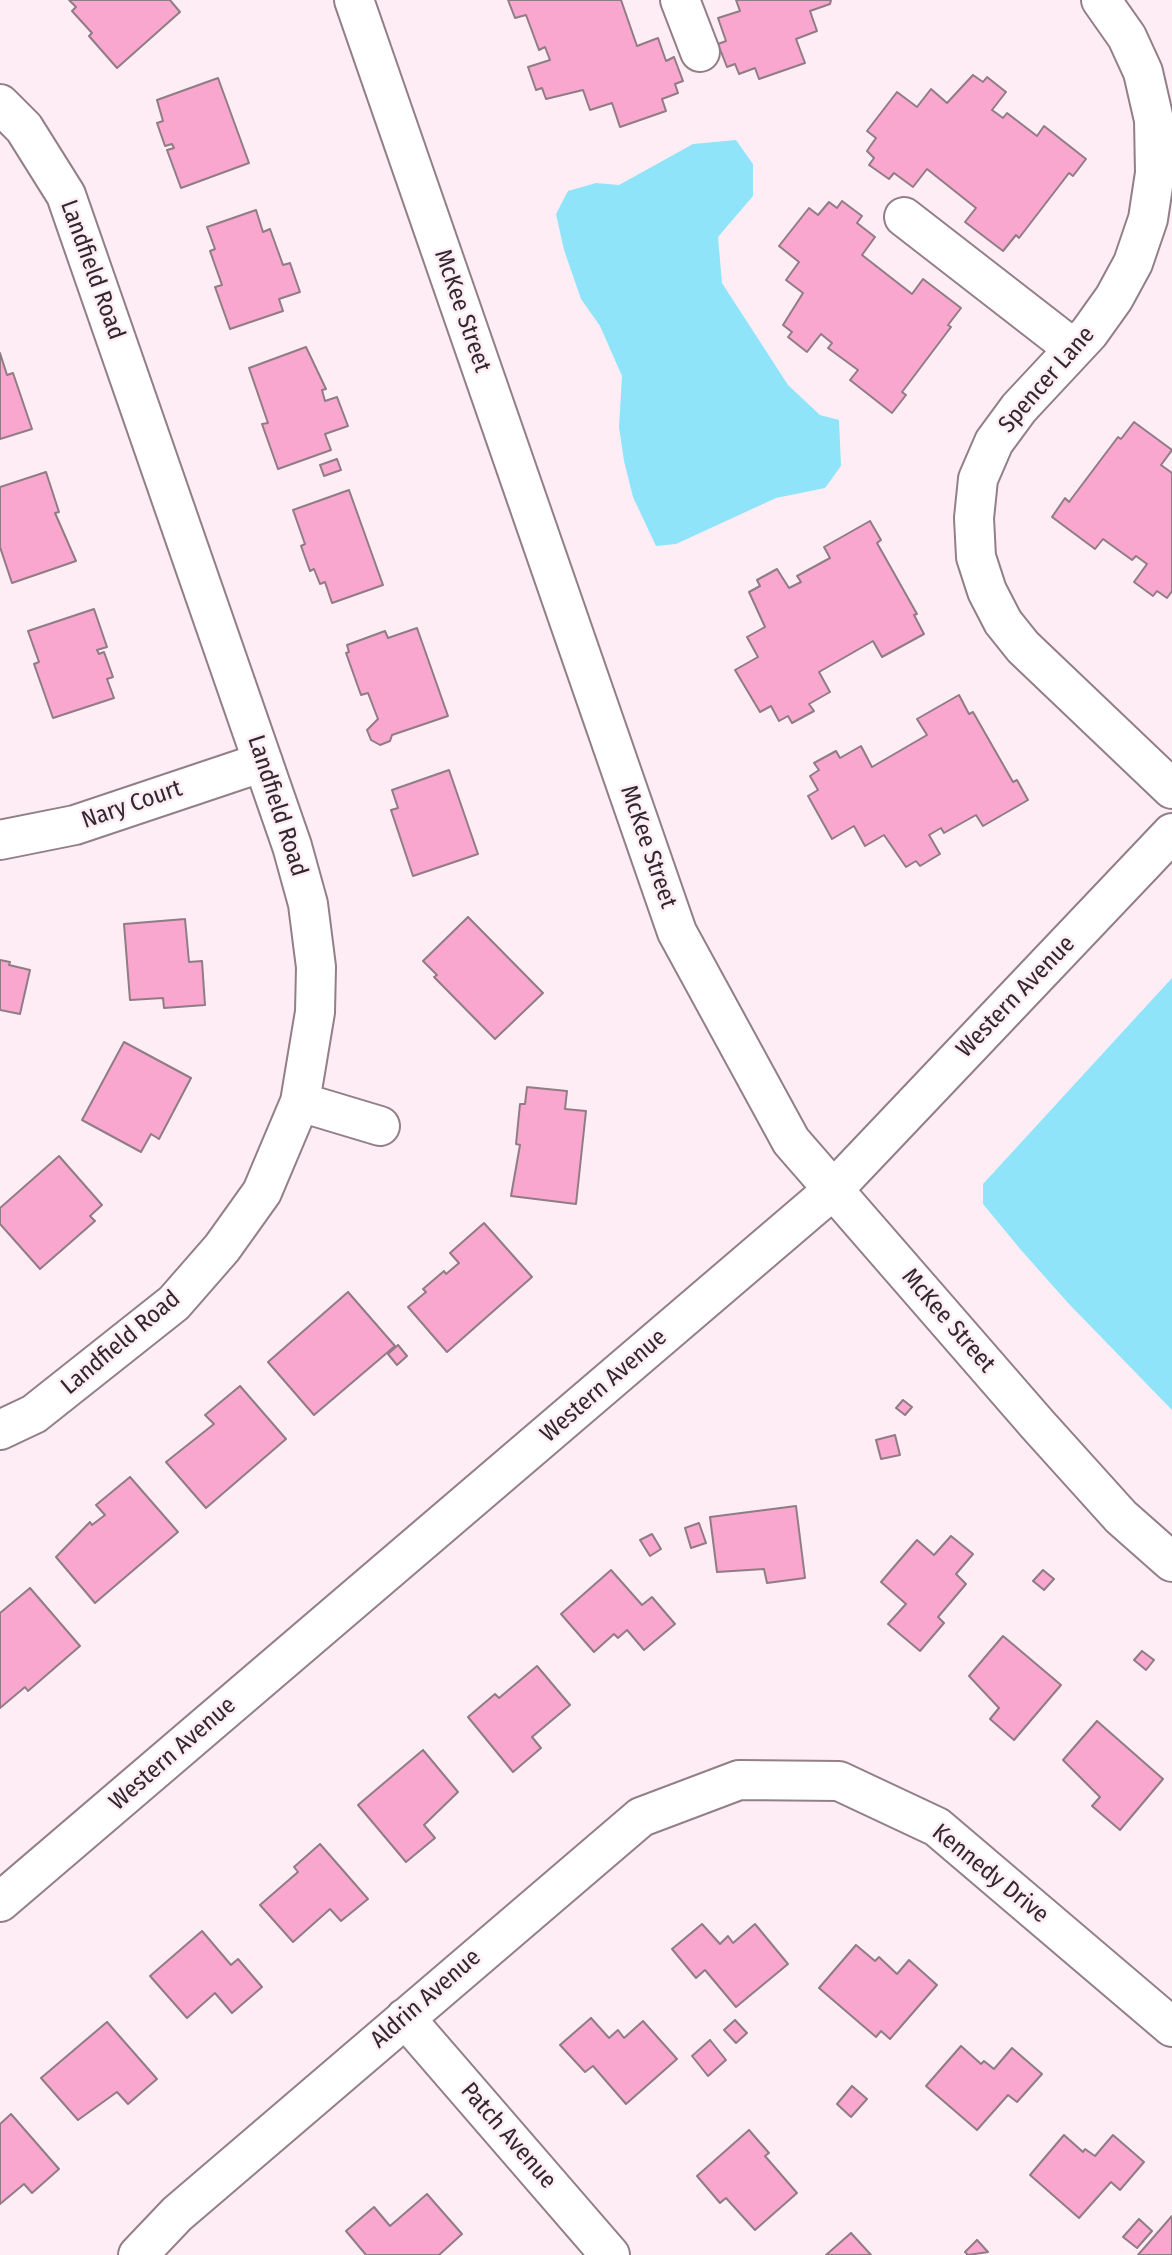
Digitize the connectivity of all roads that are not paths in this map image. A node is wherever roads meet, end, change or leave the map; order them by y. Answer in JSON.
{"nodes":[{"id":1,"x":355,"y":0,"type":"edge"},
{"id":2,"x":680,"y":0,"type":"edge"},
{"id":3,"x":1101,"y":0,"type":"edge"},
{"id":4,"x":700,"y":52,"type":"dead end"},
{"id":5,"x":0,"y":104,"type":"edge"},
{"id":6,"x":904,"y":217,"type":"dead end"},
{"id":7,"x":1074,"y":349,"type":"junction"},
{"id":8,"x":263,"y":762,"type":"junction"},
{"id":9,"x":1172,"y":789,"type":"edge"},
{"id":10,"x":1172,"y":833,"type":"edge"},
{"id":11,"x":0,"y":840,"type":"edge"},
{"id":12,"x":300,"y":1102,"type":"junction"},
{"id":13,"x":380,"y":1126,"type":"dead end"},
{"id":14,"x":834,"y":1189,"type":"junction"},
{"id":15,"x":0,"y":1430,"type":"edge"},
{"id":16,"x":1172,"y":1562,"type":"edge"},
{"id":17,"x":739,"y":1780,"type":"joint"},
{"id":18,"x":0,"y":1902,"type":"edge"},
{"id":19,"x":405,"y":2018,"type":"junction"},
{"id":20,"x":1172,"y":2027,"type":"edge"},
{"id":21,"x":138,"y":2255,"type":"edge"},
{"id":22,"x":610,"y":2255,"type":"edge"}],
"edges":[{"from":1,"to":14,"type":"street","name":"McKee Street"},
{"from":2,"to":4,"type":"street"},
{"from":3,"to":7,"type":"street","name":"Spencer Lane"},
{"from":5,"to":8,"type":"street","name":"Landfield Road"},
{"from":6,"to":7,"type":"street"},
{"from":7,"to":9,"type":"street","name":"Spencer Lane"},
{"from":8,"to":11,"type":"street","name":"Nary Court"},
{"from":8,"to":12,"type":"street","name":"Landfield Road"},
{"from":10,"to":14,"type":"street","name":"Western Avenue"},
{"from":12,"to":13,"type":"street"},
{"from":12,"to":15,"type":"street","name":"Landfield Road"},
{"from":14,"to":16,"type":"street","name":"McKee Street"},
{"from":14,"to":18,"type":"street","name":"Western Avenue"},
{"from":17,"to":19,"type":"street","name":"Aldrin Avenue"},
{"from":17,"to":20,"type":"street","name":"Kennedy Drive"},
{"from":19,"to":21,"type":"street","name":"Aldrin Avenue"},
{"from":19,"to":22,"type":"street","name":"Patch Avenue"}]}
